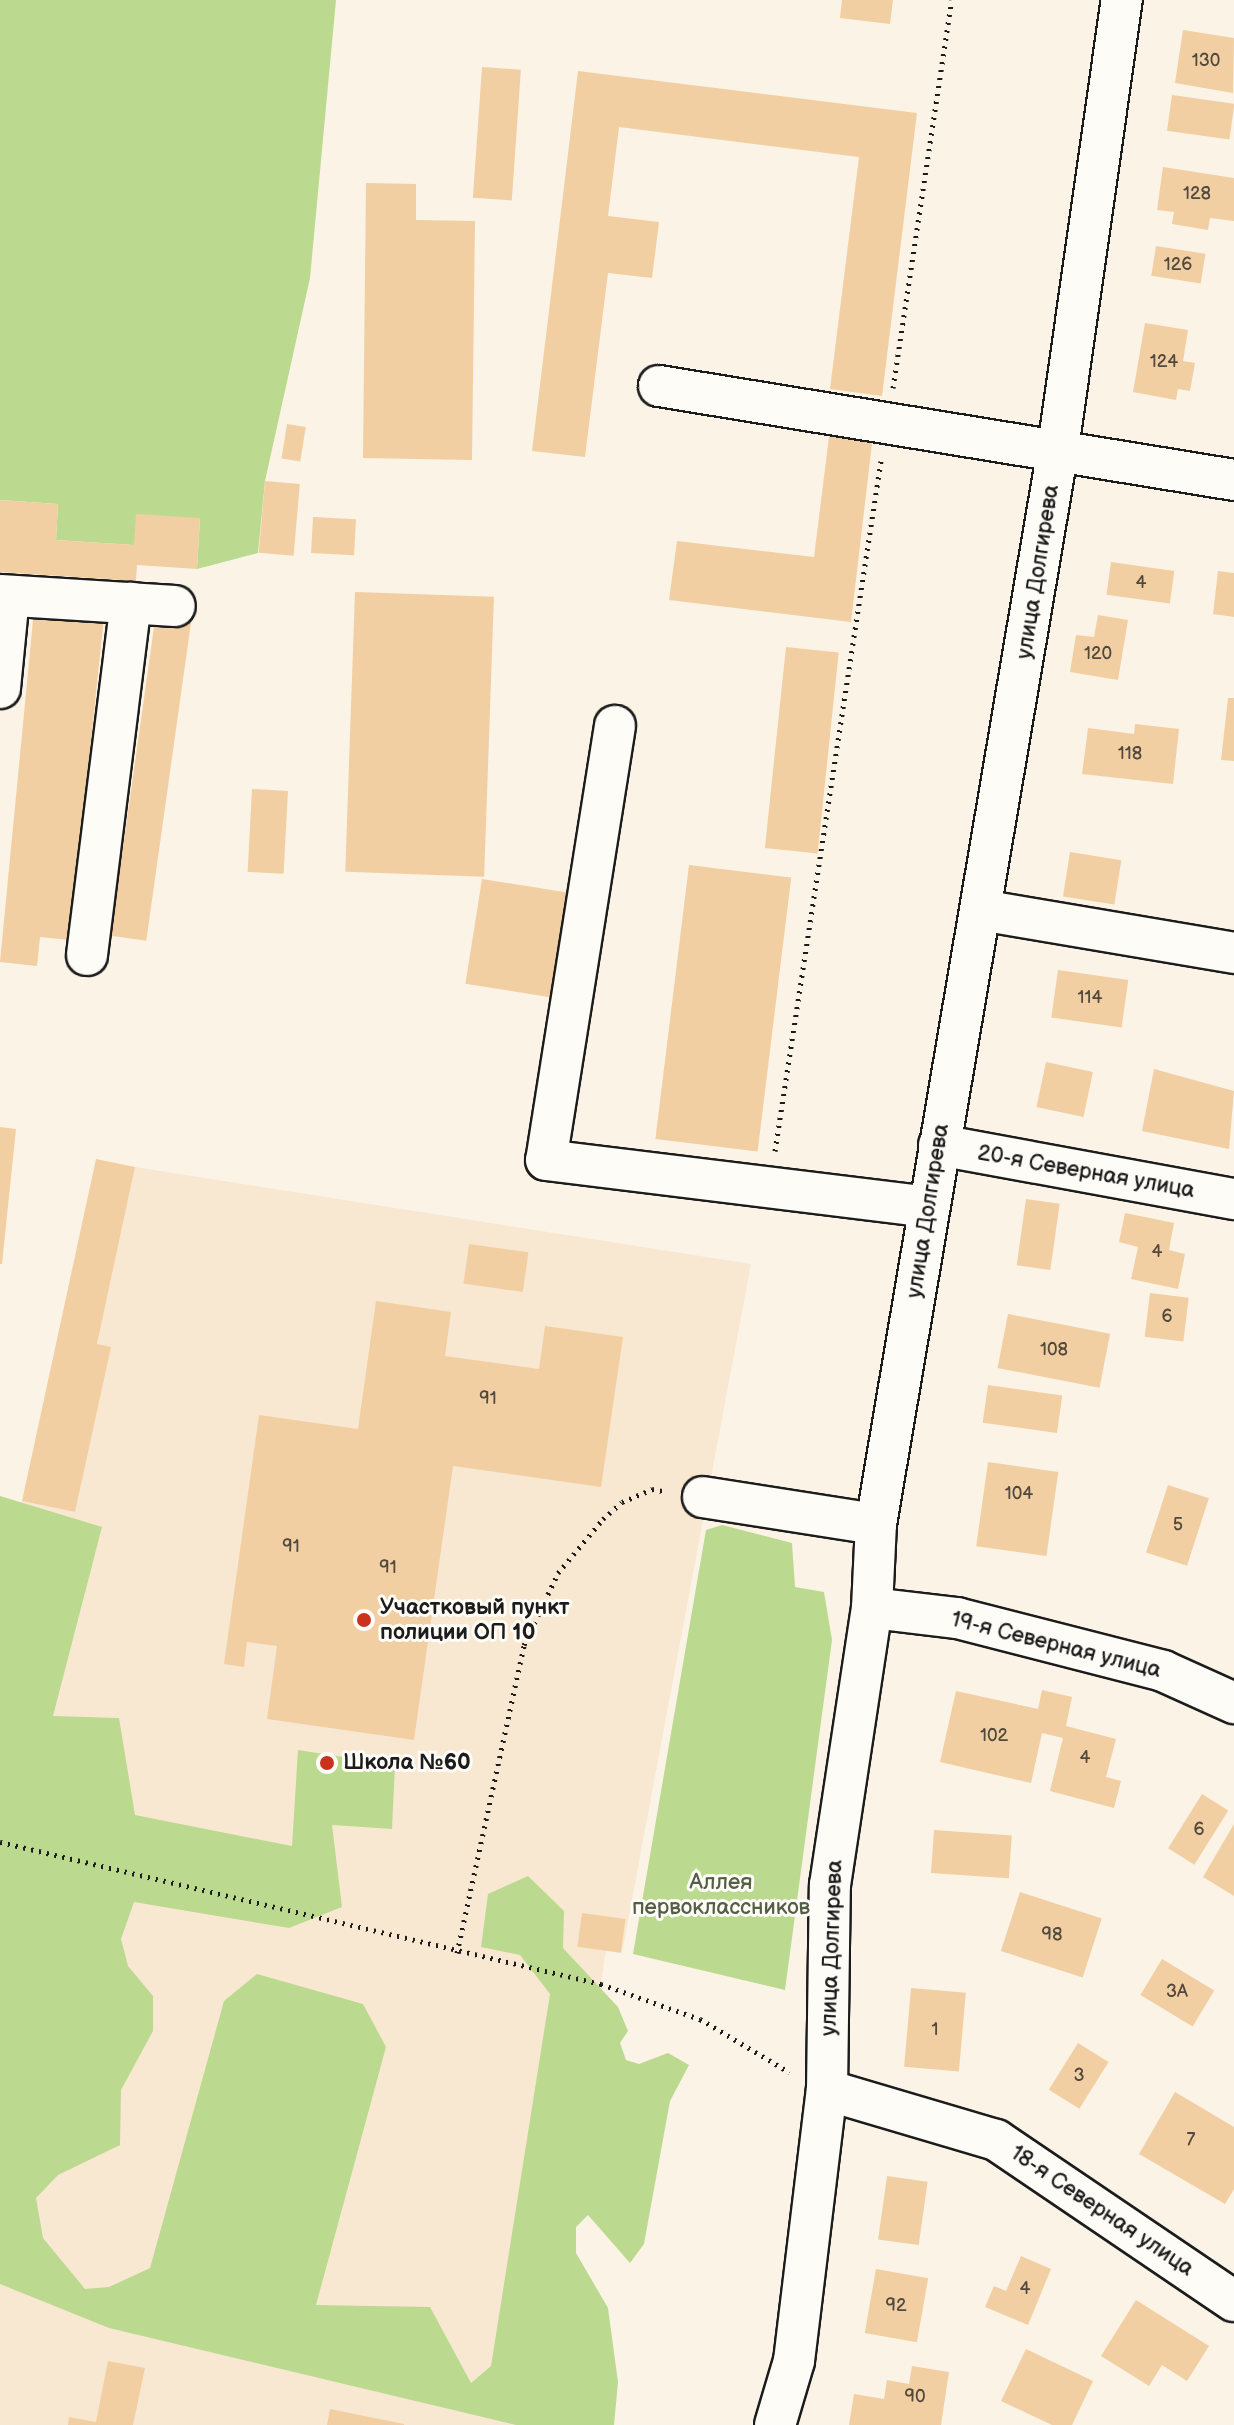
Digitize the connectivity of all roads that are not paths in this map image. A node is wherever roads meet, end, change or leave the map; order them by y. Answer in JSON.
{"nodes":[{"id":1,"x":1122,"y":0,"type":"edge"},
{"id":2,"x":659,"y":386,"type":"dead end"},
{"id":3,"x":1057,"y":455,"type":"junction"},
{"id":4,"x":1234,"y":480,"type":"edge"},
{"id":5,"x":4,"y":595,"type":"edge"},
{"id":6,"x":131,"y":603,"type":"junction"},
{"id":7,"x":175,"y":606,"type":"dead end"},
{"id":8,"x":0,"y":688,"type":"edge"},
{"id":9,"x":615,"y":726,"type":"dead end"},
{"id":10,"x":981,"y":910,"type":"junction"},
{"id":11,"x":1234,"y":953,"type":"edge"},
{"id":12,"x":87,"y":955,"type":"dead end"},
{"id":13,"x":939,"y":1145,"type":"junction"},
{"id":14,"x":1234,"y":1199,"type":"edge"},
{"id":15,"x":928,"y":1207,"type":"junction"},
{"id":16,"x":703,"y":1497,"type":"road end"},
{"id":17,"x":876,"y":1524,"type":"junction"},
{"id":18,"x":872,"y":1608,"type":"junction"},
{"id":19,"x":1234,"y":1703,"type":"edge"},
{"id":20,"x":827,"y":2090,"type":"junction"},
{"id":21,"x":1234,"y":2301,"type":"edge"},
{"id":22,"x":775,"y":2425,"type":"edge"}],
"edges":[{"from":1,"to":3,"type":"street","name":"улица Долгирева"},
{"from":2,"to":3,"type":"street"},
{"from":3,"to":4,"type":"street"},
{"from":3,"to":10,"type":"street","name":"улица Долгирева"},
{"from":5,"to":6,"type":"street"},
{"from":5,"to":8,"type":"street"},
{"from":6,"to":7,"type":"street"},
{"from":6,"to":12,"type":"street"},
{"from":9,"to":15,"type":"street"},
{"from":10,"to":11,"type":"street"},
{"from":10,"to":13,"type":"street","name":"улица Долгирева"},
{"from":13,"to":14,"type":"street","name":"20-я Северная улица"},
{"from":13,"to":15,"type":"street","name":"улица Долгирева"},
{"from":15,"to":17,"type":"street","name":"улица Долгирева"},
{"from":16,"to":17,"type":"street"},
{"from":17,"to":18,"type":"street","name":"улица Долгирева"},
{"from":18,"to":19,"type":"street","name":"19-я Северная улица"},
{"from":18,"to":20,"type":"street","name":"улица Долгирева"},
{"from":20,"to":21,"type":"street","name":"18-я Северная улица"},
{"from":20,"to":22,"type":"street","name":"улица Долгирева"}]}
